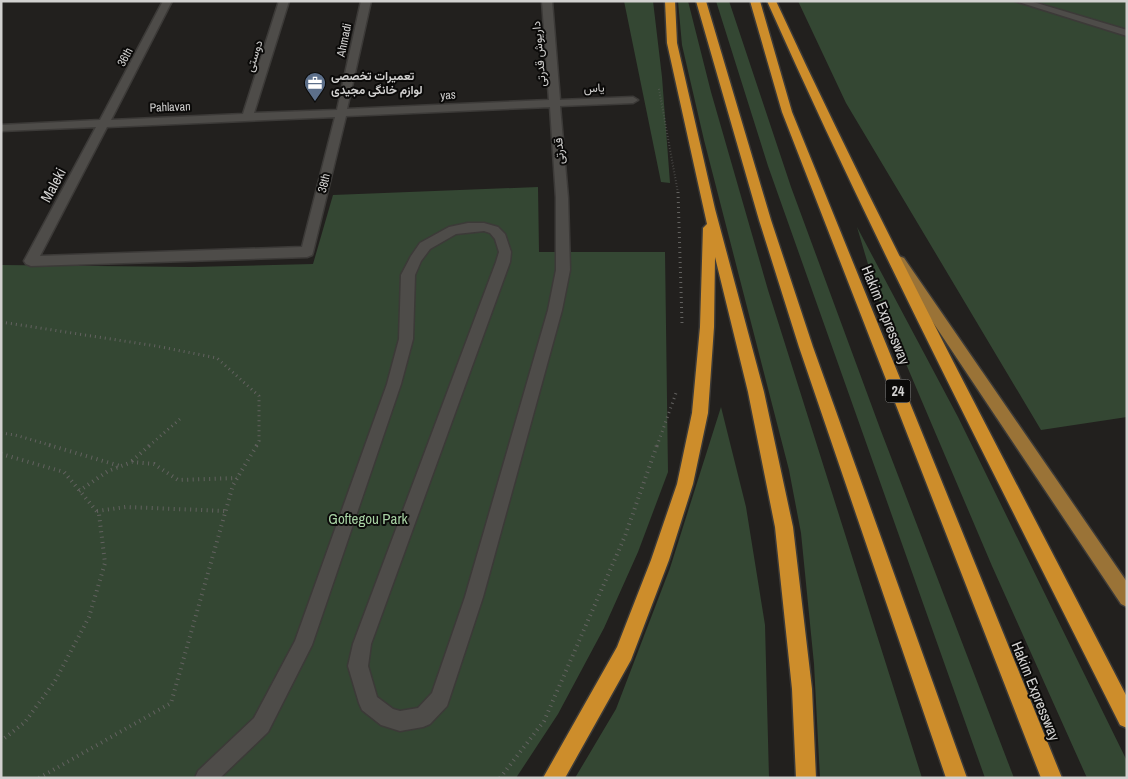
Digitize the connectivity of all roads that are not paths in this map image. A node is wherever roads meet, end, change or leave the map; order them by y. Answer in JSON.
{"nodes":[{"id":1,"x":168,"y":1,"type":"edge"},
{"id":2,"x":284,"y":1,"type":"edge"},
{"id":3,"x":366,"y":1,"type":"edge"},
{"id":4,"x":547,"y":1,"type":"edge"},
{"id":5,"x":670,"y":1,"type":"edge"},
{"id":6,"x":701,"y":1,"type":"edge"},
{"id":7,"x":755,"y":1,"type":"edge"},
{"id":8,"x":771,"y":1,"type":"edge"},
{"id":9,"x":1019,"y":1,"type":"edge"},
{"id":10,"x":1127,"y":33,"type":"edge"},
{"id":11,"x":633,"y":100,"type":"dead end"},
{"id":12,"x":556,"y":104,"type":"junction"},
{"id":13,"x":341,"y":114,"type":"junction"},
{"id":14,"x":247,"y":118,"type":"junction"},
{"id":15,"x":104,"y":124,"type":"junction"},
{"id":16,"x":1,"y":128,"type":"edge"},
{"id":17,"x":709,"y":209,"type":"junction"},
{"id":18,"x":883,"y":237,"type":"junction"},
{"id":19,"x":31,"y":261,"type":"joint"},
{"id":20,"x":1127,"y":598,"type":"edge"},
{"id":21,"x":1127,"y":718,"type":"edge"},
{"id":22,"x":205,"y":778,"type":"edge"},
{"id":23,"x":553,"y":778,"type":"edge"},
{"id":24,"x":806,"y":778,"type":"edge"},
{"id":25,"x":957,"y":778,"type":"edge"},
{"id":26,"x":1052,"y":778,"type":"edge"}],
"edges":[{"from":1,"to":15,"type":"street","name":"36th"},
{"from":2,"to":14,"type":"street","name":"دوستی"},
{"from":3,"to":13,"type":"street","name":"Ahmadi"},
{"from":4,"to":12,"type":"street","name":"داریوش قدرتی"},
{"from":5,"to":17,"type":"highway"},
{"from":6,"to":25,"type":"highway"},
{"from":7,"to":26,"type":"highway","name":"Hakim Expressway","number":"24"},
{"from":8,"to":18,"type":"highway"},
{"from":9,"to":10,"type":"street"},
{"from":11,"to":12,"type":"street","name":"یاس"},
{"from":12,"to":13,"type":"street","name":"yas"},
{"from":12,"to":22,"type":"street","name":"قدرتی"},
{"from":13,"to":14,"type":"street","name":"Pahlavan"},
{"from":13,"to":19,"type":"street","name":"38th"},
{"from":14,"to":15,"type":"street","name":"Pahlavan"},
{"from":15,"to":16,"type":"street","name":"Pahlavan"},
{"from":15,"to":19,"type":"street","name":"Maleki"},
{"from":17,"to":23,"type":"highway"},
{"from":17,"to":24,"type":"highway"},
{"from":18,"to":20,"type":"main road"},
{"from":18,"to":21,"type":"highway"}]}
